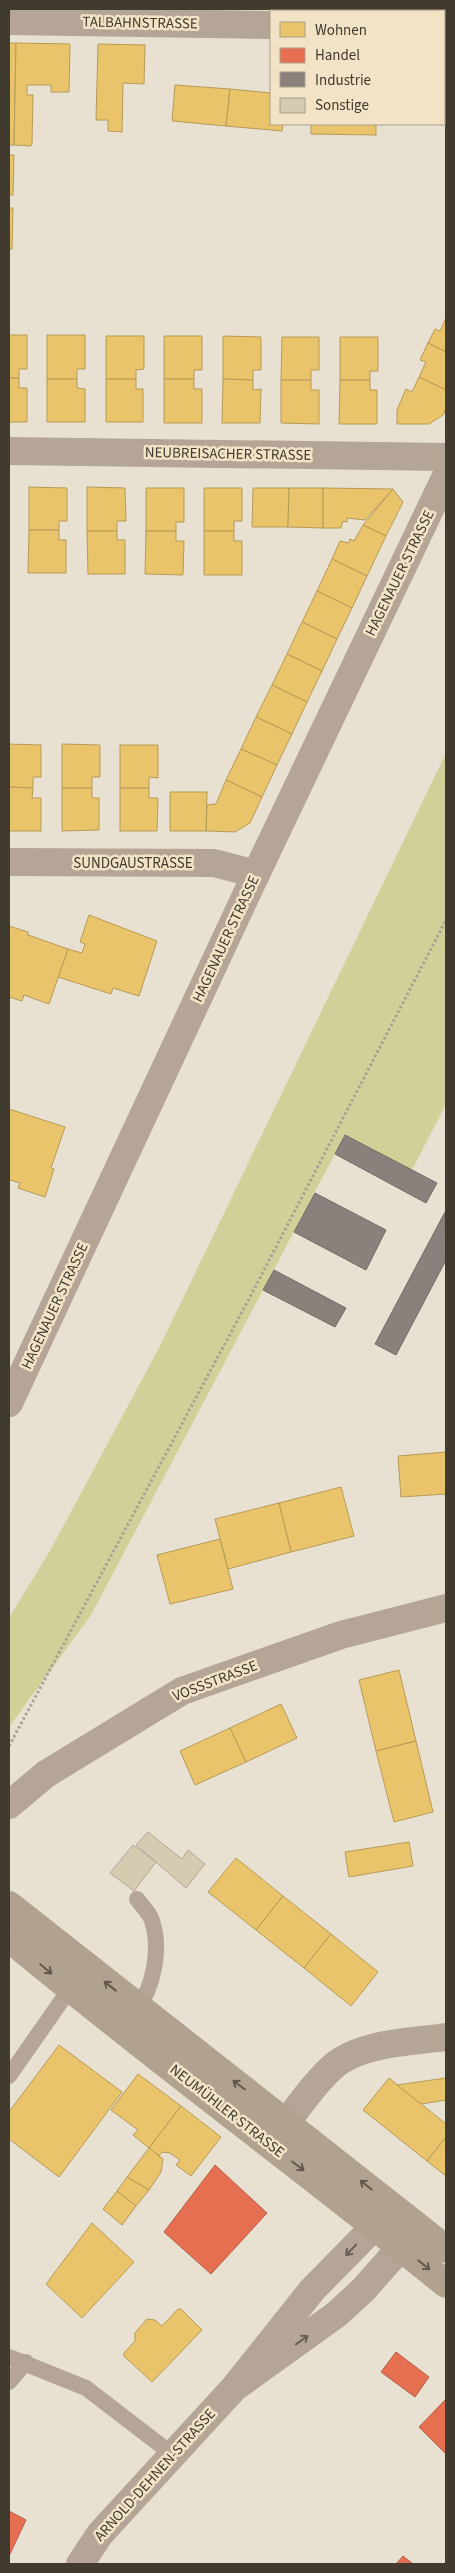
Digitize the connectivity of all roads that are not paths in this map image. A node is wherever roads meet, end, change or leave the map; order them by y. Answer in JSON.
{"nodes":[{"id":1,"x":228,"y":17,"type":"edge"},
{"id":2,"x":9,"y":21,"type":"edge"},
{"id":3,"x":270,"y":25,"type":"edge"},
{"id":4,"x":9,"y":450,"type":"edge"},
{"id":5,"x":446,"y":457,"type":"edge"},
{"id":6,"x":446,"y":476,"type":"edge"},
{"id":7,"x":9,"y":862,"type":"edge"},
{"id":8,"x":256,"y":874,"type":"junction"},
{"id":9,"x":9,"y":1403,"type":"edge"},
{"id":10,"x":446,"y":1608,"type":"edge"},
{"id":11,"x":9,"y":1805,"type":"edge"},
{"id":12,"x":137,"y":1899,"type":"dead end"},
{"id":13,"x":9,"y":1905,"type":"edge"},
{"id":14,"x":9,"y":1938,"type":"edge"},
{"id":15,"x":86,"y":1967,"type":"junction"},
{"id":16,"x":70,"y":1989,"type":"junction"},
{"id":17,"x":138,"y":2008,"type":"junction"},
{"id":18,"x":120,"y":2029,"type":"junction"},
{"id":19,"x":446,"y":2037,"type":"edge"},
{"id":20,"x":9,"y":2076,"type":"edge"},
{"id":21,"x":287,"y":2122,"type":"junction"},
{"id":22,"x":270,"y":2144,"type":"junction"},
{"id":23,"x":404,"y":2216,"type":"junction"},
{"id":24,"x":375,"y":2226,"type":"junction"},
{"id":25,"x":401,"y":2247,"type":"junction"},
{"id":26,"x":446,"y":2249,"type":"edge"},
{"id":27,"x":446,"y":2284,"type":"edge"},
{"id":28,"x":9,"y":2356,"type":"edge"},
{"id":29,"x":26,"y":2362,"type":"junction"},
{"id":30,"x":9,"y":2382,"type":"edge"},
{"id":31,"x":234,"y":2388,"type":"junction"},
{"id":32,"x":172,"y":2454,"type":"junction"},
{"id":33,"x":80,"y":2564,"type":"edge"}],
"edges":[{"from":1,"to":2,"type":"street","name":"TALBAHNSTRASSE"},
{"from":1,"to":3,"type":"street","name":"TALBAHNSTRASSE"},
{"from":4,"to":5,"type":"street","name":"NEUBREISACHER STRASSE"},
{"from":6,"to":8,"type":"street","name":"HAGENAUER STRASSE"},
{"from":7,"to":8,"type":"street","name":"SUNDGAUSTRASSE"},
{"from":8,"to":9,"type":"street","name":"HAGENAUER STRASSE"},
{"from":10,"to":11,"type":"street","name":"VOSSSTRASSE"},
{"from":12,"to":17,"type":"lane"},
{"from":13,"to":15,"type":"main road","name":"NEUMÜHLER STRASSE"},
{"from":14,"to":16,"type":"main road","name":"NEUMÜHLER STRASSE","one_way":true},
{"from":15,"to":16,"type":"lane"},
{"from":17,"to":15,"type":"main road","name":"NEUMÜHLER STRASSE","one_way":true},
{"from":16,"to":18,"type":"main road","name":"NEUMÜHLER STRASSE"},
{"from":16,"to":20,"type":"lane"},
{"from":17,"to":18,"type":"lane"},
{"from":21,"to":17,"type":"main road","name":"NEUMÜHLER STRASSE","one_way":true},
{"from":18,"to":22,"type":"main road","name":"NEUMÜHLER STRASSE"},
{"from":19,"to":21,"type":"street"},
{"from":21,"to":22,"type":"street"},
{"from":23,"to":21,"type":"main road","name":"NEUMÜHLER STRASSE","one_way":true},
{"from":22,"to":24,"type":"main road","name":"NEUMÜHLER STRASSE","one_way":true},
{"from":23,"to":24,"type":"street","name":"ARNOLD-DEHNEN-STRASSE"},
{"from":23,"to":25,"type":"street"},
{"from":23,"to":26,"type":"main road","name":"NEUMÜHLER STRASSE"},
{"from":24,"to":25,"type":"main road","name":"NEUMÜHLER STRASSE"},
{"from":24,"to":31,"type":"street","name":"ARNOLD-DEHNEN-STRASSE","one_way":true},
{"from":25,"to":27,"type":"main road","name":"NEUMÜHLER STRASSE","one_way":true},
{"from":31,"to":25,"type":"street","name":"ARNOLD-DEHNEN-STRASSE","one_way":true},
{"from":28,"to":29,"type":"lane"},
{"from":29,"to":30,"type":"lane"},
{"from":29,"to":32,"type":"lane"},
{"from":31,"to":32,"type":"street","name":"ARNOLD-DEHNEN-STRASSE"},
{"from":32,"to":33,"type":"street","name":"ARNOLD-DEHNEN-STRASSE"}]}
